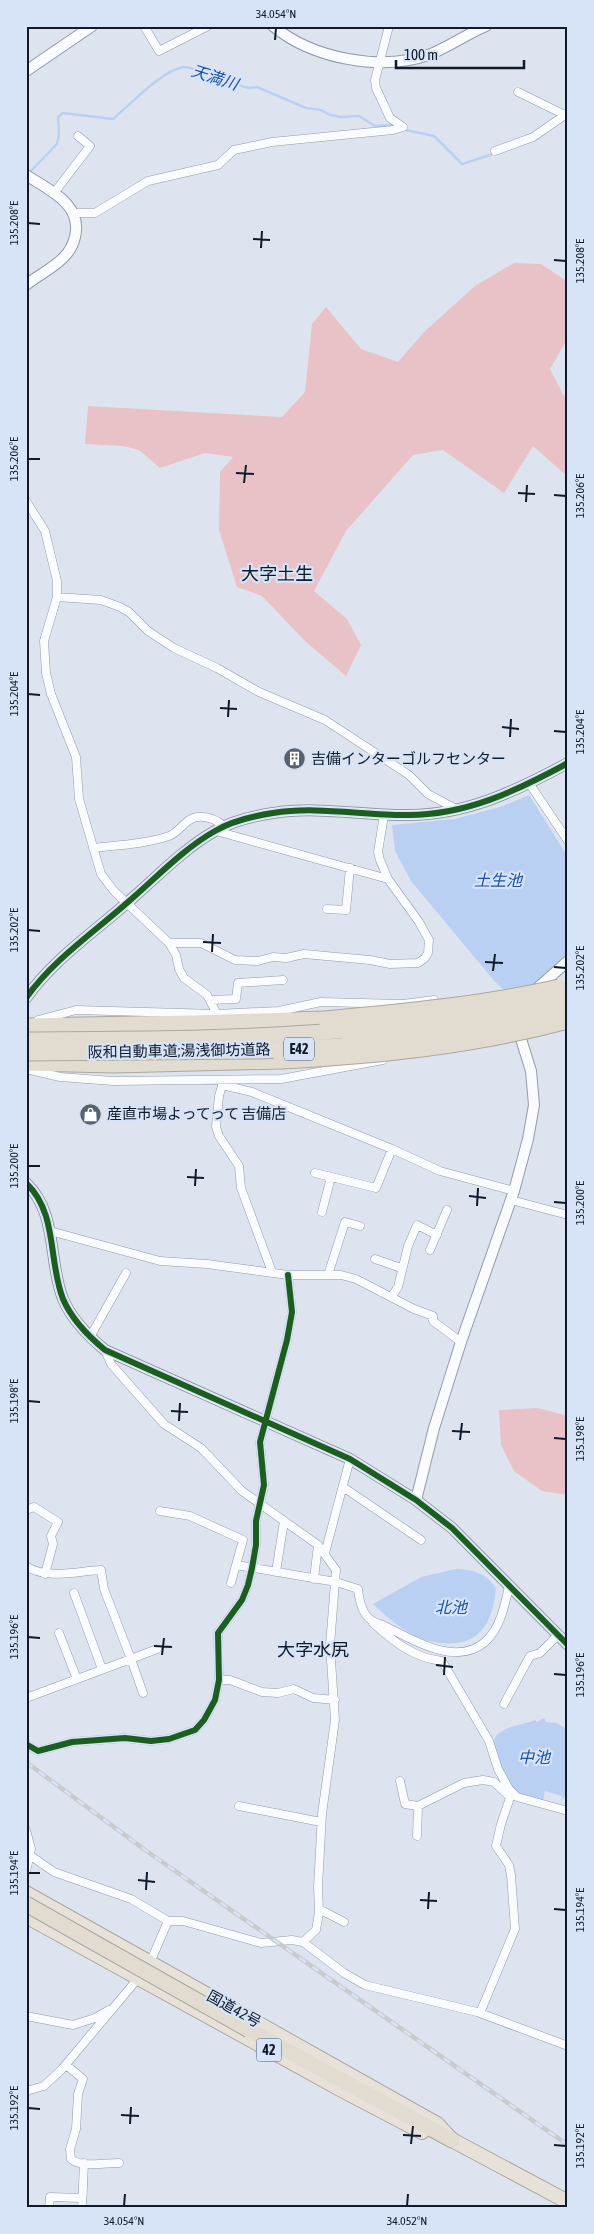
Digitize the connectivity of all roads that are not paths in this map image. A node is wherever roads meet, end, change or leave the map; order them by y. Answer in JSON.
{"nodes":[{"id":1,"x":92,"y":26,"type":"edge"},
{"id":2,"x":144,"y":26,"type":"edge"},
{"id":3,"x":208,"y":26,"type":"edge"},
{"id":4,"x":273,"y":26,"type":"edge"},
{"id":5,"x":389,"y":26,"type":"edge"},
{"id":6,"x":486,"y":26,"type":"edge"},
{"id":7,"x":379,"y":63,"type":"junction"},
{"id":8,"x":26,"y":71,"type":"edge"},
{"id":9,"x":518,"y":92,"type":"dead end"},
{"id":10,"x":566,"y":114,"type":"edge"},
{"id":11,"x":78,"y":136,"type":"dead end"},
{"id":12,"x":495,"y":151,"type":"dead end"},
{"id":13,"x":28,"y":177,"type":"edge"},
{"id":14,"x":54,"y":193,"type":"junction"},
{"id":15,"x":74,"y":213,"type":"junction"},
{"id":16,"x":26,"y":285,"type":"edge"},
{"id":17,"x":26,"y":501,"type":"edge"},
{"id":18,"x":57,"y":597,"type":"junction"},
{"id":19,"x":568,"y":763,"type":"edge"},
{"id":20,"x":529,"y":784,"type":"junction"},
{"id":21,"x":458,"y":810,"type":"junction"},
{"id":22,"x":384,"y":815,"type":"junction"},
{"id":23,"x":220,"y":829,"type":"junction"},
{"id":24,"x":568,"y":841,"type":"edge"},
{"id":25,"x":93,"y":848,"type":"junction"},
{"id":26,"x":350,"y":868,"type":"junction"},
{"id":27,"x":388,"y":879,"type":"junction"},
{"id":28,"x":126,"y":904,"type":"junction"},
{"id":29,"x":327,"y":909,"type":"dead end"},
{"id":30,"x":169,"y":943,"type":"junction"},
{"id":31,"x":568,"y":961,"type":"edge"},
{"id":32,"x":283,"y":980,"type":"dead end"},
{"id":33,"x":568,"y":985,"type":"edge"},
{"id":34,"x":568,"y":995,"type":"edge"},
{"id":35,"x":26,"y":998,"type":"edge"},
{"id":36,"x":210,"y":1000,"type":"junction"},
{"id":37,"x":568,"y":1008,"type":"edge"},
{"id":38,"x":217,"y":1014,"type":"junction"},
{"id":39,"x":568,"y":1021,"type":"edge"},
{"id":40,"x":26,"y":1024,"type":"edge"},
{"id":41,"x":521,"y":1039,"type":"junction"},
{"id":42,"x":26,"y":1040,"type":"edge"},
{"id":43,"x":489,"y":1046,"type":"junction"},
{"id":44,"x":26,"y":1053,"type":"edge"},
{"id":45,"x":26,"y":1063,"type":"edge"},
{"id":46,"x":26,"y":1070,"type":"edge"},
{"id":47,"x":223,"y":1083,"type":"junction"},
{"id":48,"x":392,"y":1148,"type":"junction"},
{"id":49,"x":315,"y":1173,"type":"dead end"},
{"id":50,"x":331,"y":1177,"type":"junction"},
{"id":51,"x":26,"y":1183,"type":"edge"},
{"id":52,"x":512,"y":1196,"type":"junction"},
{"id":53,"x":447,"y":1210,"type":"dead end"},
{"id":54,"x":322,"y":1212,"type":"dead end"},
{"id":55,"x":568,"y":1215,"type":"edge"},
{"id":56,"x":360,"y":1226,"type":"dead end"},
{"id":57,"x":50,"y":1231,"type":"junction"},
{"id":58,"x":438,"y":1235,"type":"junction"},
{"id":59,"x":430,"y":1250,"type":"dead end"},
{"id":60,"x":375,"y":1259,"type":"dead end"},
{"id":61,"x":401,"y":1268,"type":"junction"},
{"id":62,"x":272,"y":1272,"type":"junction"},
{"id":63,"x":126,"y":1273,"type":"dead end"},
{"id":64,"x":288,"y":1275,"type":"junction"},
{"id":65,"x":328,"y":1275,"type":"junction"},
{"id":66,"x":392,"y":1296,"type":"junction"},
{"id":67,"x":90,"y":1337,"type":"junction"},
{"id":68,"x":461,"y":1342,"type":"junction"},
{"id":69,"x":105,"y":1350,"type":"junction"},
{"id":70,"x":265,"y":1420,"type":"junction"},
{"id":71,"x":350,"y":1458,"type":"junction"},
{"id":72,"x":343,"y":1487,"type":"junction"},
{"id":73,"x":416,"y":1500,"type":"junction"},
{"id":74,"x":260,"y":1505,"type":"junction"},
{"id":75,"x":26,"y":1510,"type":"edge"},
{"id":76,"x":160,"y":1511,"type":"dead end"},
{"id":77,"x":284,"y":1521,"type":"junction"},
{"id":78,"x":421,"y":1540,"type":"dead end"},
{"id":79,"x":318,"y":1545,"type":"junction"},
{"id":80,"x":325,"y":1553,"type":"junction"},
{"id":81,"x":236,"y":1565,"type":"junction"},
{"id":82,"x":26,"y":1566,"type":"edge"},
{"id":83,"x":252,"y":1568,"type":"junction"},
{"id":84,"x":276,"y":1572,"type":"junction"},
{"id":85,"x":45,"y":1574,"type":"junction"},
{"id":86,"x":314,"y":1579,"type":"junction"},
{"id":87,"x":336,"y":1582,"type":"junction"},
{"id":88,"x":231,"y":1583,"type":"dead end"},
{"id":89,"x":510,"y":1586,"type":"junction"},
{"id":90,"x":74,"y":1593,"type":"dead end"},
{"id":91,"x":370,"y":1620,"type":"junction"},
{"id":92,"x":59,"y":1633,"type":"dead end"},
{"id":93,"x":558,"y":1635,"type":"junction"},
{"id":94,"x":568,"y":1645,"type":"edge"},
{"id":95,"x":157,"y":1649,"type":"dead end"},
{"id":96,"x":131,"y":1659,"type":"junction"},
{"id":97,"x":102,"y":1669,"type":"junction"},
{"id":98,"x":77,"y":1678,"type":"junction"},
{"id":99,"x":219,"y":1680,"type":"junction"},
{"id":100,"x":143,"y":1693,"type":"dead end"},
{"id":101,"x":26,"y":1698,"type":"edge"},
{"id":102,"x":335,"y":1700,"type":"junction"},
{"id":103,"x":504,"y":1704,"type":"dead end"},
{"id":104,"x":26,"y":1744,"type":"edge"},
{"id":105,"x":400,"y":1781,"type":"dead end"},
{"id":106,"x":511,"y":1794,"type":"junction"},
{"id":107,"x":239,"y":1806,"type":"dead end"},
{"id":108,"x":418,"y":1806,"type":"junction"},
{"id":109,"x":568,"y":1811,"type":"edge"},
{"id":110,"x":321,"y":1822,"type":"junction"},
{"id":111,"x":26,"y":1830,"type":"edge"},
{"id":112,"x":417,"y":1836,"type":"dead end"},
{"id":113,"x":28,"y":1843,"type":"edge"},
{"id":114,"x":31,"y":1856,"type":"junction"},
{"id":115,"x":26,"y":1871,"type":"edge"},
{"id":116,"x":26,"y":1893,"type":"edge"},
{"id":117,"x":26,"y":1904,"type":"edge"},
{"id":118,"x":319,"y":1909,"type":"junction"},
{"id":119,"x":26,"y":1916,"type":"edge"},
{"id":120,"x":168,"y":1921,"type":"junction"},
{"id":121,"x":344,"y":1922,"type":"dead end"},
{"id":122,"x":303,"y":1942,"type":"junction"},
{"id":123,"x":150,"y":1962,"type":"junction"},
{"id":124,"x":139,"y":1978,"type":"junction"},
{"id":125,"x":115,"y":2006,"type":"junction"},
{"id":126,"x":480,"y":2013,"type":"junction"},
{"id":127,"x":26,"y":2016,"type":"edge"},
{"id":128,"x":568,"y":2046,"type":"edge"},
{"id":129,"x":66,"y":2064,"type":"junction"},
{"id":130,"x":26,"y":2091,"type":"edge"},
{"id":131,"x":452,"y":2140,"type":"junction"},
{"id":132,"x":84,"y":2163,"type":"junction"},
{"id":133,"x":119,"y":2163,"type":"dead end"},
{"id":134,"x":517,"y":2174,"type":"junction"},
{"id":135,"x":82,"y":2198,"type":"junction"},
{"id":136,"x":568,"y":2202,"type":"edge"},
{"id":137,"x":49,"y":2208,"type":"edge"},
{"id":138,"x":82,"y":2208,"type":"edge"}],
"edges":[{"from":1,"to":8,"type":"street"},
{"from":2,"to":3,"type":"street"},
{"from":4,"to":7,"type":"street"},
{"from":5,"to":7,"type":"street"},
{"from":6,"to":7,"type":"street"},
{"from":7,"to":15,"type":"street"},
{"from":9,"to":10,"type":"street"},
{"from":10,"to":12,"type":"street"},
{"from":11,"to":14,"type":"street"},
{"from":13,"to":14,"type":"street"},
{"from":14,"to":15,"type":"street"},
{"from":15,"to":16,"type":"street"},
{"from":17,"to":18,"type":"street"},
{"from":18,"to":21,"type":"street"},
{"from":18,"to":25,"type":"street"},
{"from":19,"to":20,"type":"street"},
{"from":20,"to":21,"type":"street"},
{"from":20,"to":24,"type":"street"},
{"from":21,"to":22,"type":"street"},
{"from":22,"to":23,"type":"street"},
{"from":22,"to":27,"type":"street"},
{"from":23,"to":25,"type":"street"},
{"from":23,"to":26,"type":"street"},
{"from":23,"to":28,"type":"street"},
{"from":25,"to":28,"type":"street"},
{"from":26,"to":27,"type":"street"},
{"from":26,"to":29,"type":"street"},
{"from":27,"to":30,"type":"street"},
{"from":28,"to":30,"type":"street"},
{"from":28,"to":35,"type":"street"},
{"from":30,"to":36,"type":"street"},
{"from":31,"to":41,"type":"street"},
{"from":32,"to":36,"type":"street"},
{"from":33,"to":40,"type":"highway","bridge":true},
{"from":34,"to":42,"type":"highway","name":"阪和自動車道;湯浅御坊道路","number":"E42","bridge":true},
{"from":36,"to":38,"type":"street"},
{"from":37,"to":44,"type":"highway","name":"阪和自動車道;湯浅御坊道路","number":"E42","bridge":true},
{"from":38,"to":40,"type":"street"},
{"from":38,"to":43,"type":"street"},
{"from":39,"to":45,"type":"highway","bridge":true},
{"from":41,"to":43,"type":"street"},
{"from":41,"to":52,"type":"street"},
{"from":43,"to":47,"type":"street"},
{"from":46,"to":47,"type":"street"},
{"from":47,"to":48,"type":"street"},
{"from":47,"to":62,"type":"street"},
{"from":48,"to":50,"type":"street"},
{"from":48,"to":52,"type":"street"},
{"from":49,"to":50,"type":"street"},
{"from":50,"to":54,"type":"street"},
{"from":51,"to":57,"type":"street"},
{"from":52,"to":55,"type":"street"},
{"from":52,"to":68,"type":"street"},
{"from":53,"to":58,"type":"street"},
{"from":56,"to":65,"type":"street"},
{"from":57,"to":62,"type":"street"},
{"from":57,"to":67,"type":"street"},
{"from":58,"to":59,"type":"street"},
{"from":58,"to":61,"type":"street"},
{"from":60,"to":61,"type":"street"},
{"from":61,"to":66,"type":"street"},
{"from":62,"to":64,"type":"street"},
{"from":63,"to":67,"type":"street"},
{"from":64,"to":65,"type":"street"},
{"from":64,"to":70,"type":"street"},
{"from":65,"to":66,"type":"street"},
{"from":66,"to":68,"type":"street"},
{"from":67,"to":69,"type":"street"},
{"from":68,"to":73,"type":"street"},
{"from":69,"to":70,"type":"street"},
{"from":69,"to":74,"type":"street"},
{"from":70,"to":71,"type":"street"},
{"from":70,"to":74,"type":"street"},
{"from":71,"to":72,"type":"street"},
{"from":71,"to":73,"type":"street"},
{"from":72,"to":78,"type":"street"},
{"from":72,"to":80,"type":"street"},
{"from":73,"to":89,"type":"street"},
{"from":74,"to":77,"type":"street"},
{"from":74,"to":83,"type":"street"},
{"from":75,"to":85,"type":"street"},
{"from":76,"to":81,"type":"street"},
{"from":77,"to":79,"type":"street"},
{"from":77,"to":84,"type":"street"},
{"from":79,"to":80,"type":"street"},
{"from":79,"to":86,"type":"street"},
{"from":80,"to":87,"type":"street"},
{"from":81,"to":83,"type":"street"},
{"from":81,"to":88,"type":"street"},
{"from":82,"to":85,"type":"street"},
{"from":83,"to":84,"type":"street"},
{"from":83,"to":99,"type":"street"},
{"from":84,"to":86,"type":"street"},
{"from":85,"to":96,"type":"street"},
{"from":86,"to":87,"type":"street"},
{"from":87,"to":91,"type":"street"},
{"from":87,"to":102,"type":"street"},
{"from":89,"to":91,"type":"street"},
{"from":89,"to":93,"type":"street"},
{"from":90,"to":97,"type":"street"},
{"from":91,"to":106,"type":"street"},
{"from":92,"to":98,"type":"street"},
{"from":93,"to":94,"type":"street"},
{"from":93,"to":103,"type":"street"},
{"from":95,"to":96,"type":"street"},
{"from":96,"to":97,"type":"street"},
{"from":96,"to":100,"type":"street"},
{"from":97,"to":98,"type":"street"},
{"from":98,"to":101,"type":"street"},
{"from":99,"to":102,"type":"street"},
{"from":99,"to":104,"type":"street"},
{"from":102,"to":110,"type":"street"},
{"from":105,"to":108,"type":"street"},
{"from":106,"to":108,"type":"street"},
{"from":106,"to":109,"type":"street"},
{"from":106,"to":126,"type":"street"},
{"from":107,"to":110,"type":"street"},
{"from":108,"to":112,"type":"street"},
{"from":110,"to":118,"type":"street"},
{"from":111,"to":113,"type":"street"},
{"from":113,"to":114,"type":"street"},
{"from":114,"to":115,"type":"street"},
{"from":114,"to":120,"type":"street"},
{"from":116,"to":123,"type":"highway","name":"国道42号","number":"42"},
{"from":117,"to":131,"type":"highway","bridge":true},
{"from":118,"to":121,"type":"street"},
{"from":118,"to":122,"type":"street"},
{"from":119,"to":124,"type":"highway","name":"国道42号","number":"42"},
{"from":120,"to":122,"type":"street"},
{"from":120,"to":123,"type":"street"},
{"from":122,"to":126,"type":"street"},
{"from":123,"to":124,"type":"street"},
{"from":123,"to":131,"type":"highway","name":"国道42号","number":"42"},
{"from":124,"to":125,"type":"street"},
{"from":124,"to":134,"type":"highway","name":"国道42号","number":"42"},
{"from":125,"to":127,"type":"street"},
{"from":125,"to":129,"type":"street"},
{"from":126,"to":128,"type":"street"},
{"from":129,"to":130,"type":"street"},
{"from":129,"to":132,"type":"street"},
{"from":131,"to":134,"type":"highway","name":"国道42号","number":"42"},
{"from":132,"to":133,"type":"street"},
{"from":132,"to":135,"type":"street"},
{"from":134,"to":136,"type":"highway","name":"国道42号","number":"42"},
{"from":135,"to":137,"type":"street"},
{"from":135,"to":138,"type":"street"}]}
